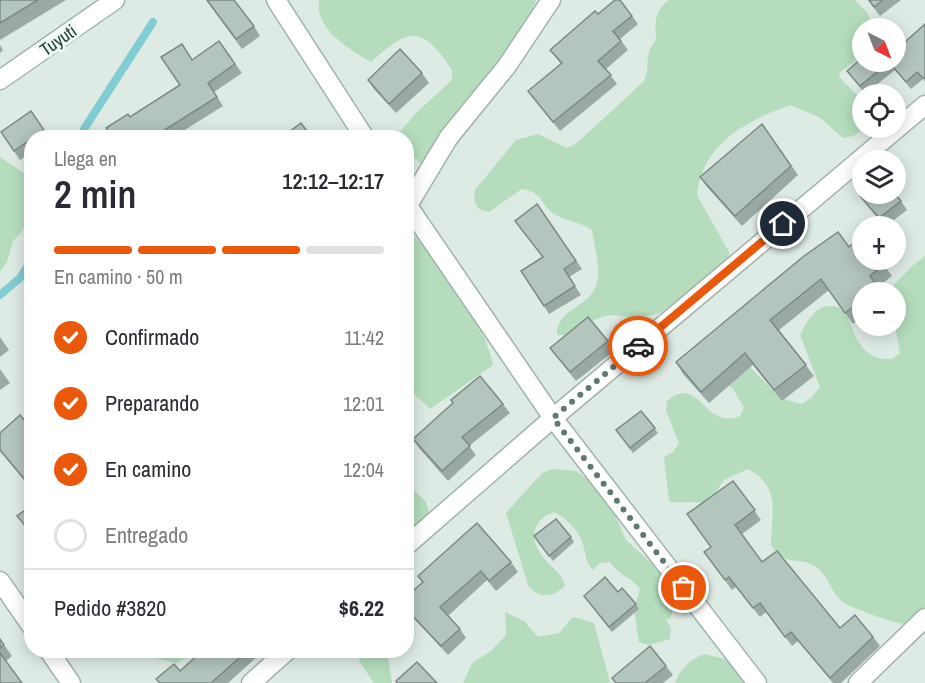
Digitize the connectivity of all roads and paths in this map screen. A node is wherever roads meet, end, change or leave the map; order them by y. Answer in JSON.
{"nodes":[{"id":1,"x":115,"y":0,"type":"edge"},
{"id":2,"x":276,"y":0,"type":"edge"},
{"id":3,"x":551,"y":0,"type":"edge"},
{"id":4,"x":0,"y":80,"type":"edge"},
{"id":5,"x":925,"y":105,"type":"edge"},
{"id":6,"x":359,"y":130,"type":"edge"},
{"id":7,"x":414,"y":193,"type":"edge"},
{"id":8,"x":414,"y":214,"type":"edge"},
{"id":9,"x":553,"y":418,"type":"junction"},
{"id":10,"x":414,"y":539,"type":"edge"},
{"id":11,"x":0,"y":581,"type":"edge"},
{"id":12,"x":24,"y":616,"type":"edge"},
{"id":13,"x":925,"y":618,"type":"edge"},
{"id":14,"x":53,"y":658,"type":"edge"},
{"id":15,"x":279,"y":658,"type":"edge"},
{"id":16,"x":71,"y":683,"type":"edge"},
{"id":17,"x":251,"y":683,"type":"edge"},
{"id":18,"x":757,"y":683,"type":"edge"},
{"id":19,"x":858,"y":683,"type":"edge"}],
"edges":[{"from":1,"to":4,"type":"street","name":"Tuyuti"},
{"from":2,"to":6,"type":"street"},
{"from":3,"to":7,"type":"street"},
{"from":5,"to":9,"type":"street"},
{"from":8,"to":9,"type":"street"},
{"from":9,"to":10,"type":"street"},
{"from":9,"to":18,"type":"street"},
{"from":11,"to":12,"type":"street"},
{"from":13,"to":19,"type":"street"},
{"from":14,"to":16,"type":"street"},
{"from":15,"to":17,"type":"street"}]}
